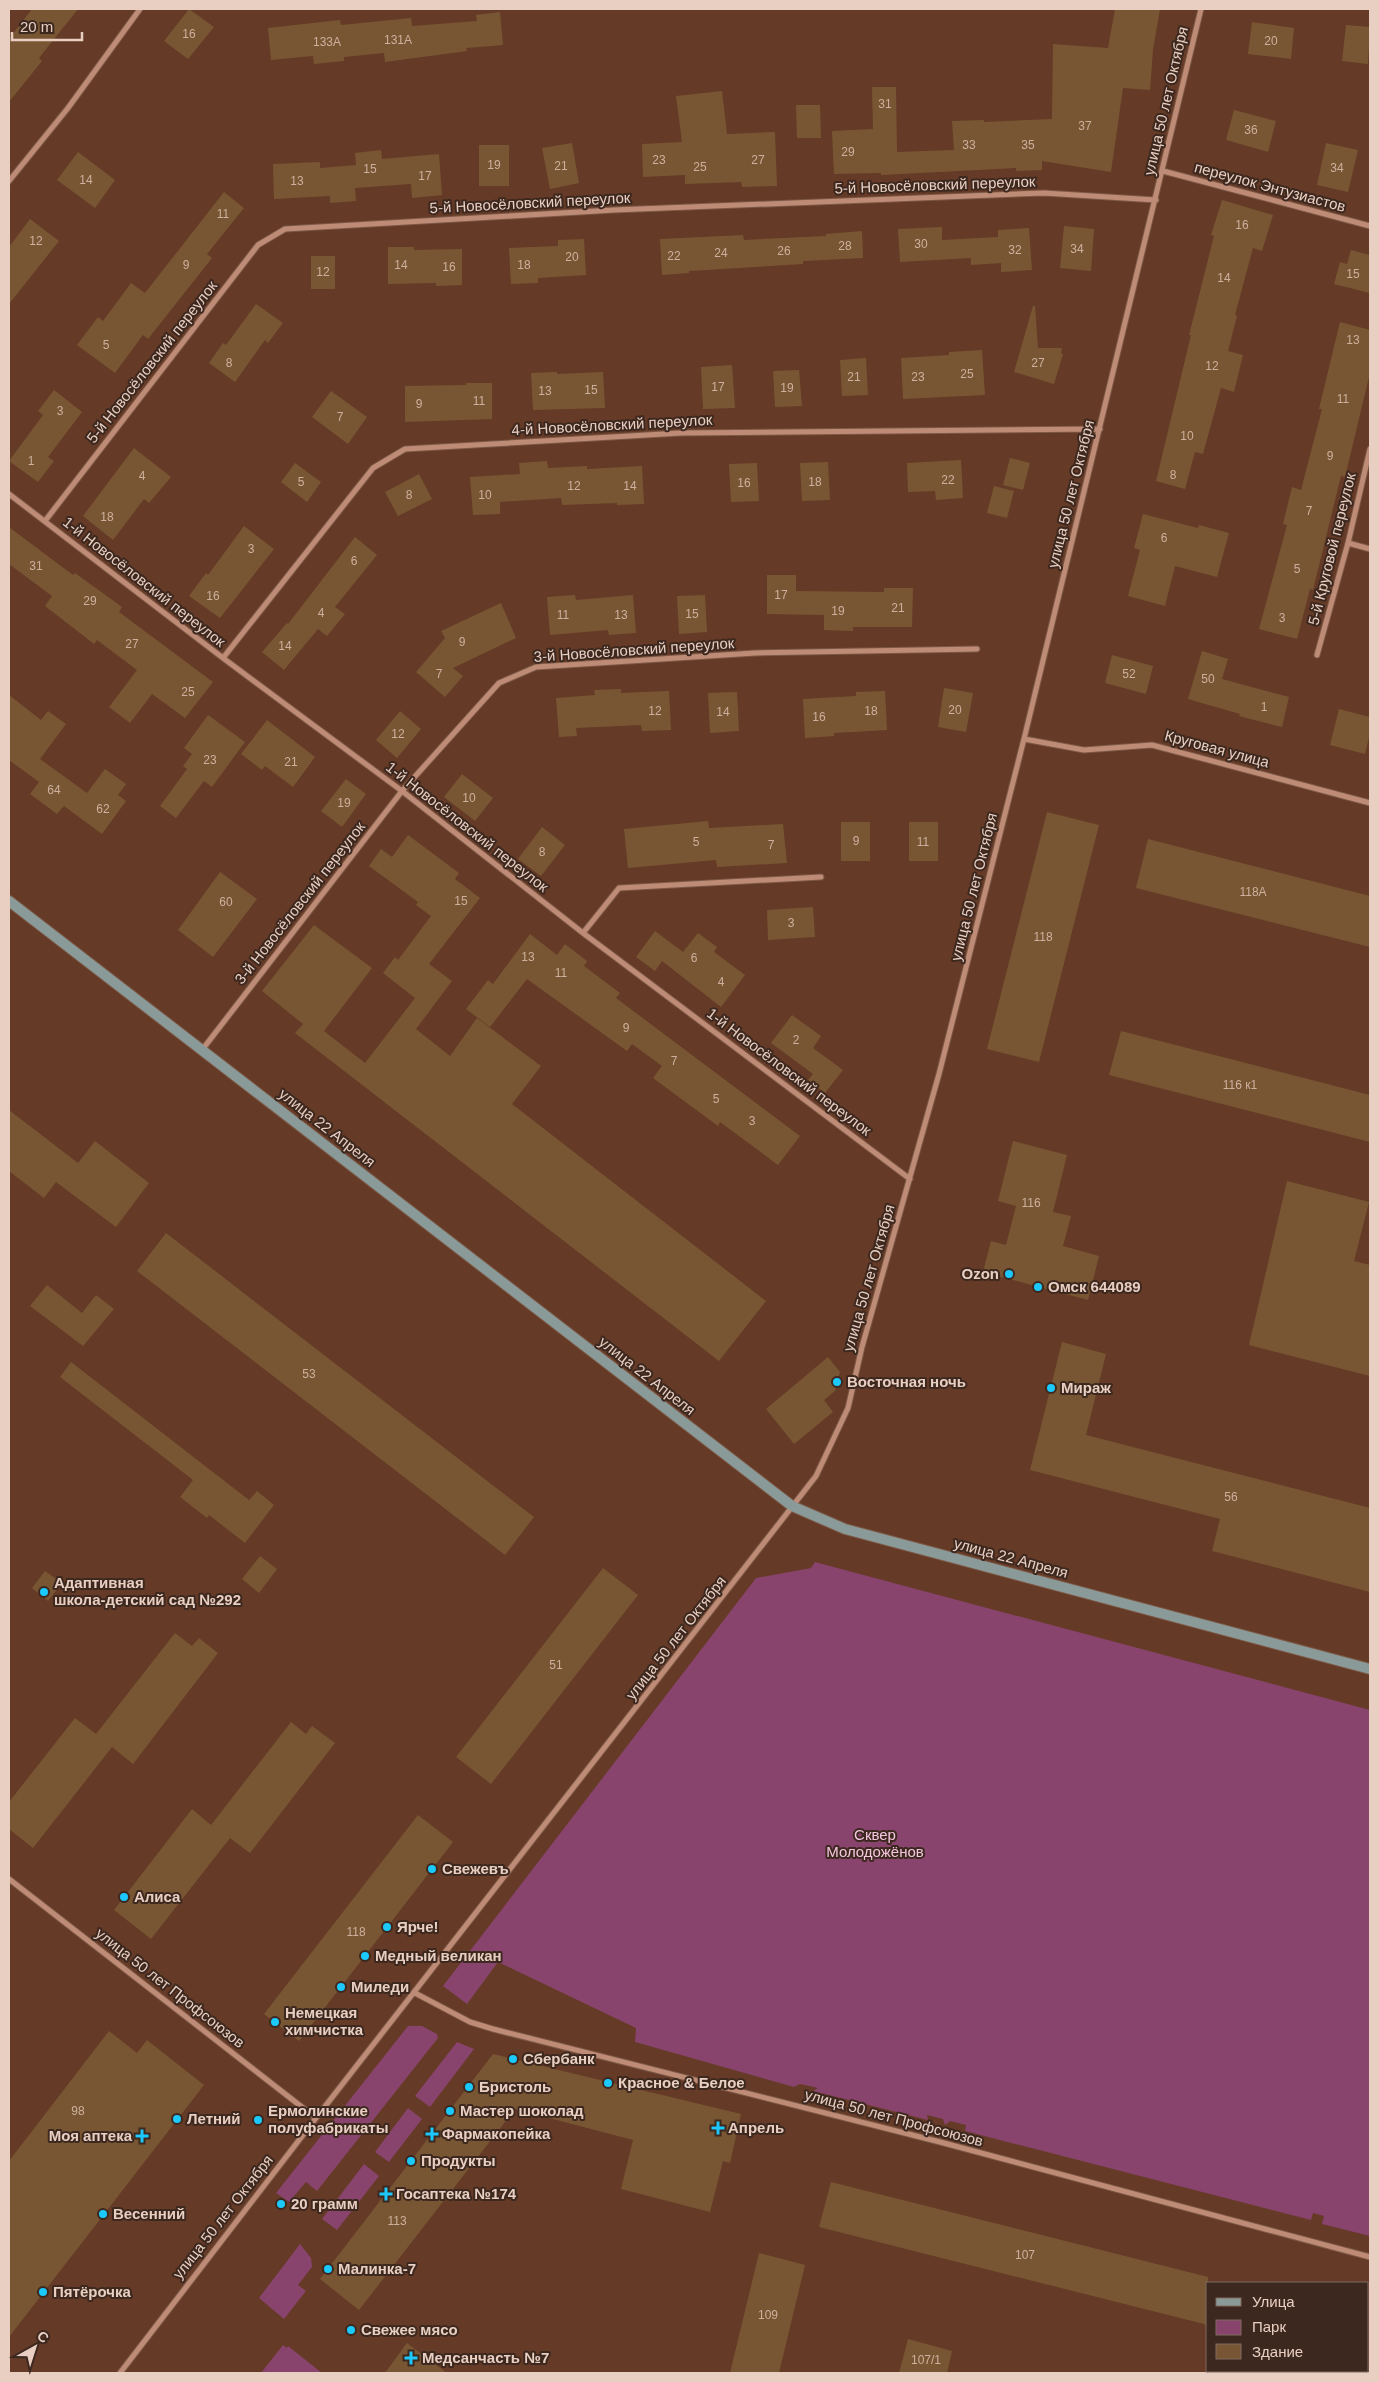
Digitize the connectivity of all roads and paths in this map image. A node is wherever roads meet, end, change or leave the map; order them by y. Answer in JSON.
{"nodes":[{"id":1,"x":140,"y":9,"type":"edge"},
{"id":2,"x":1201,"y":9,"type":"edge"},
{"id":3,"x":1163,"y":171,"type":"junction"},
{"id":4,"x":9,"y":181,"type":"edge"},
{"id":5,"x":1156,"y":200,"type":"junction"},
{"id":6,"x":1370,"y":226,"type":"edge"},
{"id":7,"x":1100,"y":429,"type":"junction"},
{"id":8,"x":1370,"y":449,"type":"edge"},
{"id":9,"x":9,"y":494,"type":"edge"},
{"id":10,"x":45,"y":521,"type":"junction"},
{"id":11,"x":1348,"y":543,"type":"junction"},
{"id":12,"x":1370,"y":549,"type":"edge"},
{"id":13,"x":977,"y":649,"type":"dead end"},
{"id":14,"x":1317,"y":655,"type":"dead end"},
{"id":15,"x":223,"y":658,"type":"junction"},
{"id":16,"x":1024,"y":739,"type":"junction"},
{"id":17,"x":402,"y":791,"type":"junction"},
{"id":18,"x":1370,"y":803,"type":"edge"},
{"id":19,"x":821,"y":877,"type":"dead end"},
{"id":20,"x":9,"y":901,"type":"edge"},
{"id":21,"x":583,"y":933,"type":"junction"},
{"id":22,"x":202,"y":1051,"type":"junction"},
{"id":23,"x":910,"y":1178,"type":"junction"},
{"id":24,"x":792,"y":1506,"type":"junction"},
{"id":25,"x":1370,"y":1669,"type":"edge"},
{"id":26,"x":9,"y":1879,"type":"edge"},
{"id":27,"x":415,"y":1993,"type":"junction"},
{"id":28,"x":316,"y":2118,"type":"junction"},
{"id":29,"x":1370,"y":2257,"type":"edge"},
{"id":30,"x":120,"y":2373,"type":"edge"}],
"edges":[{"from":1,"to":4,"type":"street"},
{"from":2,"to":3,"type":"street","name":"улица 50 лет Октября"},
{"from":3,"to":5,"type":"street","name":"улица 50 лет Октября"},
{"from":3,"to":6,"type":"street","name":"переулок Энтузиастов"},
{"from":5,"to":7,"type":"street","name":"улица 50 лет Октября"},
{"from":5,"to":10,"type":"street","name":"5-й Новосёловский переулок"},
{"from":7,"to":15,"type":"street","name":"4-й Новосёловский переулок"},
{"from":7,"to":16,"type":"street","name":"улица 50 лет Октября"},
{"from":8,"to":11,"type":"street","name":"5-й Круговой переулок"},
{"from":9,"to":10,"type":"street","name":"1-й Новосёловский переулок"},
{"from":10,"to":15,"type":"street","name":"1-й Новосёловский переулок"},
{"from":11,"to":12,"type":"street"},
{"from":11,"to":14,"type":"street","name":"5-й Круговой переулок"},
{"from":13,"to":17,"type":"street","name":"3-й Новосёловский переулок"},
{"from":15,"to":17,"type":"street","name":"1-й Новосёловский переулок"},
{"from":16,"to":18,"type":"street","name":"Круговая улица"},
{"from":16,"to":23,"type":"street","name":"улица 50 лет Октября"},
{"from":17,"to":21,"type":"street","name":"1-й Новосёловский переулок"},
{"from":17,"to":22,"type":"street","name":"3-й Новосёловский переулок"},
{"from":19,"to":21,"type":"street"},
{"from":20,"to":22,"type":"main road","name":"улица 22 Апреля"},
{"from":21,"to":23,"type":"street","name":"1-й Новосёловский переулок"},
{"from":22,"to":24,"type":"main road","name":"улица 22 Апреля"},
{"from":23,"to":24,"type":"street","name":"улица 50 лет Октября"},
{"from":24,"to":25,"type":"main road","name":"улица 22 Апреля"},
{"from":24,"to":27,"type":"street","name":"улица 50 лет Октября"},
{"from":26,"to":28,"type":"street","name":"улица 50 лет Профсоюзов"},
{"from":27,"to":28,"type":"street","name":"улица 50 лет Октября"},
{"from":27,"to":29,"type":"street","name":"улица 50 лет Профсоюзов"},
{"from":28,"to":30,"type":"street","name":"улица 50 лет Октября"}]}
